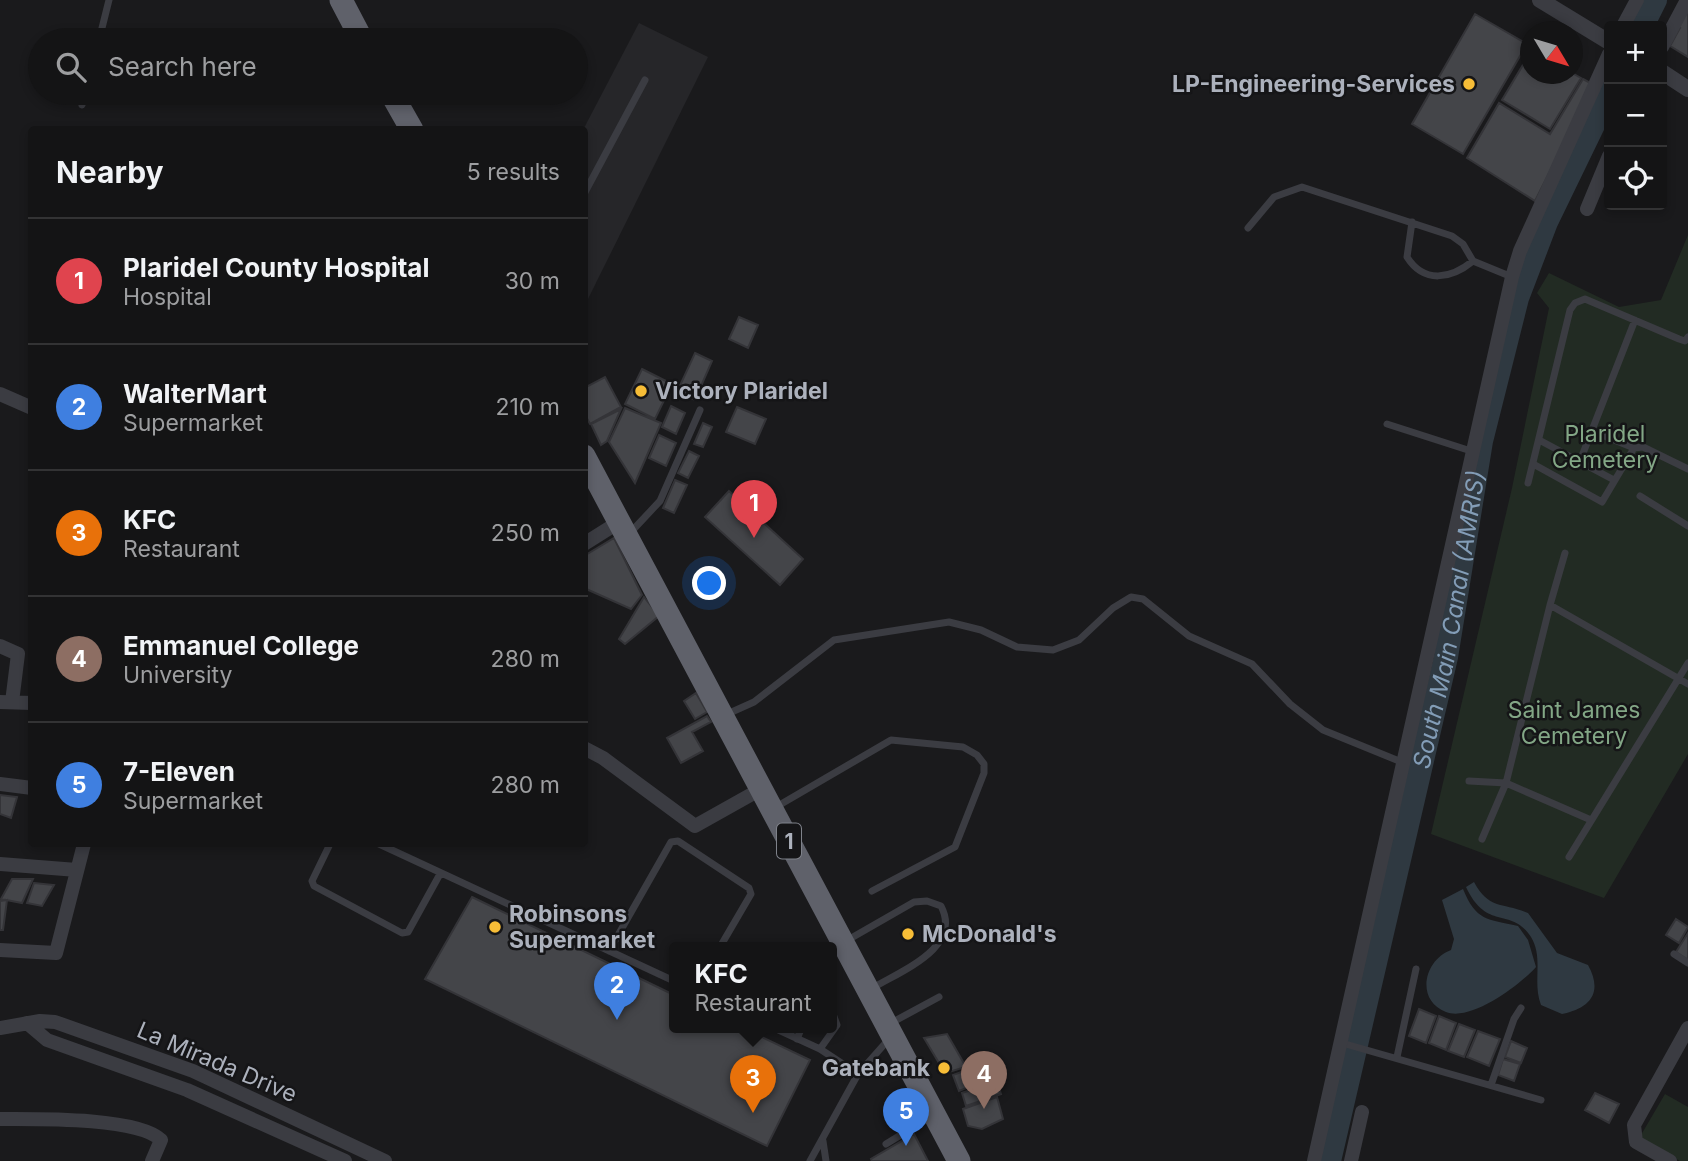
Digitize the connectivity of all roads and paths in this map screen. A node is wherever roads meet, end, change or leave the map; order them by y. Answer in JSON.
{"nodes":[{"id":1,"x":109,"y":0,"type":"edge"},
{"id":2,"x":1540,"y":0,"type":"edge"},
{"id":3,"x":1637,"y":0,"type":"edge"},
{"id":4,"x":1686,"y":0,"type":"edge"},
{"id":5,"x":344,"y":2,"type":"edge"},
{"id":6,"x":1626,"y":21,"type":"edge"},
{"id":7,"x":102,"y":28,"type":"edge"},
{"id":8,"x":356,"y":28,"type":"edge"},
{"id":9,"x":1667,"y":37,"type":"edge"},
{"id":10,"x":1604,"y":39,"type":"edge"},
{"id":11,"x":1604,"y":65,"type":"edge"},
{"id":12,"x":1667,"y":75,"type":"edge"},
{"id":13,"x":645,"y":80,"type":"dead end"},
{"id":14,"x":1688,"y":89,"type":"edge"},
{"id":15,"x":398,"y":105,"type":"edge"},
{"id":16,"x":410,"y":126,"type":"edge"},
{"id":17,"x":1604,"y":168,"type":"edge"},
{"id":18,"x":588,"y":187,"type":"edge"},
{"id":19,"x":1587,"y":209,"type":"dead end"},
{"id":20,"x":1412,"y":222,"type":"junction"},
{"id":21,"x":1248,"y":228,"type":"dead end"},
{"id":22,"x":1472,"y":261,"type":"junction"},
{"id":23,"x":1512,"y":277,"type":"junction"},
{"id":24,"x":1635,"y":320,"type":"junction"},
{"id":25,"x":1688,"y":337,"type":"edge"},
{"id":26,"x":0,"y":394,"type":"edge"},
{"id":27,"x":28,"y":406,"type":"edge"},
{"id":28,"x":700,"y":410,"type":"dead end"},
{"id":29,"x":1387,"y":424,"type":"dead end"},
{"id":30,"x":1592,"y":431,"type":"junction"},
{"id":31,"x":1541,"y":441,"type":"junction"},
{"id":32,"x":1634,"y":447,"type":"junction"},
{"id":33,"x":1471,"y":452,"type":"junction"},
{"id":34,"x":1580,"y":461,"type":"junction"},
{"id":35,"x":588,"y":463,"type":"edge"},
{"id":36,"x":1535,"y":465,"type":"junction"},
{"id":37,"x":1688,"y":469,"type":"edge"},
{"id":38,"x":1614,"y":480,"type":"junction"},
{"id":39,"x":1528,"y":483,"type":"dead end"},
{"id":40,"x":1640,"y":496,"type":"dead end"},
{"id":41,"x":1688,"y":526,"type":"edge"},
{"id":42,"x":623,"y":529,"type":"junction"},
{"id":43,"x":588,"y":542,"type":"edge"},
{"id":44,"x":1565,"y":553,"type":"dead end"},
{"id":45,"x":1550,"y":605,"type":"junction"},
{"id":46,"x":0,"y":646,"type":"edge"},
{"id":47,"x":1688,"y":663,"type":"edge"},
{"id":48,"x":1677,"y":678,"type":"junction"},
{"id":49,"x":1688,"y":684,"type":"edge"},
{"id":50,"x":6,"y":702,"type":"edge"},
{"id":51,"x":28,"y":703,"type":"edge"},
{"id":52,"x":722,"y":716,"type":"junction"},
{"id":53,"x":588,"y":750,"type":"edge"},
{"id":54,"x":1405,"y":763,"type":"junction"},
{"id":55,"x":1469,"y":781,"type":"dead end"},
{"id":56,"x":1506,"y":783,"type":"junction"},
{"id":57,"x":0,"y":784,"type":"edge"},
{"id":58,"x":28,"y":788,"type":"edge"},
{"id":59,"x":767,"y":799,"type":"junction"},
{"id":60,"x":1591,"y":820,"type":"junction"},
{"id":61,"x":1482,"y":839,"type":"dead end"},
{"id":62,"x":83,"y":847,"type":"edge"},
{"id":63,"x":329,"y":847,"type":"edge"},
{"id":64,"x":385,"y":847,"type":"edge"},
{"id":65,"x":1569,"y":857,"type":"dead end"},
{"id":66,"x":0,"y":864,"type":"edge"},
{"id":67,"x":77,"y":870,"type":"junction"},
{"id":68,"x":440,"y":874,"type":"junction"},
{"id":69,"x":872,"y":891,"type":"dead end"},
{"id":70,"x":723,"y":942,"type":"edge"},
{"id":71,"x":842,"y":943,"type":"junction"},
{"id":72,"x":0,"y":950,"type":"edge"},
{"id":73,"x":609,"y":951,"type":"junction"},
{"id":74,"x":1674,"y":954,"type":"dead end"},
{"id":75,"x":1688,"y":963,"type":"edge"},
{"id":76,"x":1416,"y":969,"type":"dead end"},
{"id":77,"x":669,"y":979,"type":"edge"},
{"id":78,"x":868,"y":992,"type":"junction"},
{"id":79,"x":939,"y":997,"type":"dead end"},
{"id":80,"x":1521,"y":1008,"type":"dead end"},
{"id":81,"x":27,"y":1023,"type":"junction"},
{"id":82,"x":0,"y":1028,"type":"edge"},
{"id":83,"x":1688,"y":1028,"type":"edge"},
{"id":84,"x":888,"y":1031,"type":"junction"},
{"id":85,"x":784,"y":1033,"type":"edge"},
{"id":86,"x":800,"y":1033,"type":"edge"},
{"id":87,"x":831,"y":1033,"type":"edge"},
{"id":88,"x":797,"y":1040,"type":"junction"},
{"id":89,"x":1346,"y":1044,"type":"junction"},
{"id":90,"x":820,"y":1049,"type":"junction"},
{"id":91,"x":1397,"y":1057,"type":"junction"},
{"id":92,"x":858,"y":1074,"type":"junction"},
{"id":93,"x":1491,"y":1085,"type":"junction"},
{"id":94,"x":244,"y":1095,"type":"junction"},
{"id":95,"x":1541,"y":1100,"type":"dead end"},
{"id":96,"x":236,"y":1112,"type":"junction"},
{"id":97,"x":1362,"y":1112,"type":"dead end"},
{"id":98,"x":934,"y":1115,"type":"junction"},
{"id":99,"x":0,"y":1119,"type":"edge"},
{"id":100,"x":823,"y":1140,"type":"junction"},
{"id":101,"x":886,"y":1144,"type":"dead end"},
{"id":102,"x":152,"y":1161,"type":"edge"},
{"id":103,"x":345,"y":1161,"type":"edge"},
{"id":104,"x":385,"y":1161,"type":"edge"},
{"id":105,"x":810,"y":1161,"type":"edge"},
{"id":106,"x":826,"y":1161,"type":"edge"},
{"id":107,"x":959,"y":1161,"type":"edge"},
{"id":108,"x":1314,"y":1161,"type":"edge"},
{"id":109,"x":1351,"y":1161,"type":"edge"},
{"id":110,"x":1670,"y":1161,"type":"edge"}],
"edges":[{"from":1,"to":7,"type":"lane"},
{"from":2,"to":10,"type":"street"},
{"from":3,"to":6,"type":"street"},
{"from":4,"to":9,"type":"street"},
{"from":5,"to":8,"type":"highway"},
{"from":11,"to":23,"type":"street"},
{"from":12,"to":14,"type":"street"},
{"from":13,"to":18,"type":"lane"},
{"from":15,"to":16,"type":"highway"},
{"from":17,"to":19,"type":"street"},
{"from":20,"to":21,"type":"lane"},
{"from":20,"to":22,"type":"lane"},
{"from":20,"to":22,"type":"lane"},
{"from":22,"to":23,"type":"lane"},
{"from":23,"to":33,"type":"street"},
{"from":24,"to":25,"type":"lane"},
{"from":24,"to":30,"type":"lane"},
{"from":24,"to":31,"type":"lane"},
{"from":26,"to":27,"type":"street"},
{"from":28,"to":42,"type":"lane"},
{"from":29,"to":33,"type":"lane"},
{"from":30,"to":32,"type":"lane"},
{"from":30,"to":34,"type":"lane"},
{"from":31,"to":34,"type":"lane"},
{"from":31,"to":36,"type":"lane"},
{"from":32,"to":37,"type":"lane"},
{"from":32,"to":38,"type":"lane"},
{"from":33,"to":54,"type":"street"},
{"from":34,"to":38,"type":"lane"},
{"from":35,"to":42,"type":"highway","number":"1"},
{"from":36,"to":38,"type":"lane"},
{"from":36,"to":39,"type":"lane"},
{"from":40,"to":41,"type":"lane"},
{"from":42,"to":43,"type":"street"},
{"from":42,"to":52,"type":"highway","number":"1"},
{"from":44,"to":45,"type":"lane"},
{"from":45,"to":48,"type":"lane"},
{"from":45,"to":56,"type":"lane"},
{"from":46,"to":50,"type":"street"},
{"from":47,"to":48,"type":"lane"},
{"from":48,"to":49,"type":"lane"},
{"from":48,"to":60,"type":"lane"},
{"from":50,"to":51,"type":"street"},
{"from":52,"to":54,"type":"lane"},
{"from":52,"to":59,"type":"highway","number":"1"},
{"from":53,"to":59,"type":"street"},
{"from":54,"to":89,"type":"street"},
{"from":55,"to":56,"type":"lane"},
{"from":56,"to":60,"type":"lane"},
{"from":56,"to":61,"type":"lane"},
{"from":57,"to":58,"type":"street"},
{"from":59,"to":69,"type":"lane"},
{"from":59,"to":71,"type":"highway","number":"1"},
{"from":60,"to":65,"type":"lane"},
{"from":62,"to":67,"type":"street"},
{"from":63,"to":68,"type":"lane"},
{"from":64,"to":68,"type":"lane"},
{"from":66,"to":67,"type":"street"},
{"from":67,"to":72,"type":"street"},
{"from":68,"to":73,"type":"lane"},
{"from":70,"to":73,"type":"lane"},
{"from":71,"to":78,"type":"highway","number":"1"},
{"from":71,"to":78,"type":"lane"},
{"from":73,"to":77,"type":"lane"},
{"from":74,"to":75,"type":"lane"},
{"from":76,"to":91,"type":"lane"},
{"from":78,"to":84,"type":"highway","number":"1"},
{"from":79,"to":84,"type":"lane"},
{"from":80,"to":93,"type":"lane"},
{"from":81,"to":82,"type":"street","name":"La Mirada Drive"},
{"from":81,"to":94,"type":"street","name":"La Mirada Drive"},
{"from":81,"to":96,"type":"street","name":"La Mirada Drive"},
{"from":83,"to":110,"type":"street"},
{"from":84,"to":92,"type":"lane"},
{"from":84,"to":98,"type":"highway","number":"1"},
{"from":85,"to":88,"type":"lane"},
{"from":86,"to":88,"type":"lane"},
{"from":87,"to":90,"type":"lane"},
{"from":88,"to":90,"type":"lane"},
{"from":89,"to":91,"type":"lane"},
{"from":89,"to":108,"type":"street"},
{"from":90,"to":92,"type":"lane"},
{"from":91,"to":93,"type":"lane"},
{"from":92,"to":100,"type":"lane"},
{"from":93,"to":95,"type":"lane"},
{"from":94,"to":96,"type":"street"},
{"from":94,"to":104,"type":"street","name":"La Mirada Drive"},
{"from":96,"to":103,"type":"street","name":"La Mirada Drive"},
{"from":97,"to":109,"type":"street"},
{"from":98,"to":101,"type":"lane"},
{"from":98,"to":107,"type":"highway","number":"1"},
{"from":99,"to":102,"type":"street"},
{"from":100,"to":105,"type":"lane"},
{"from":100,"to":106,"type":"lane"}]}
